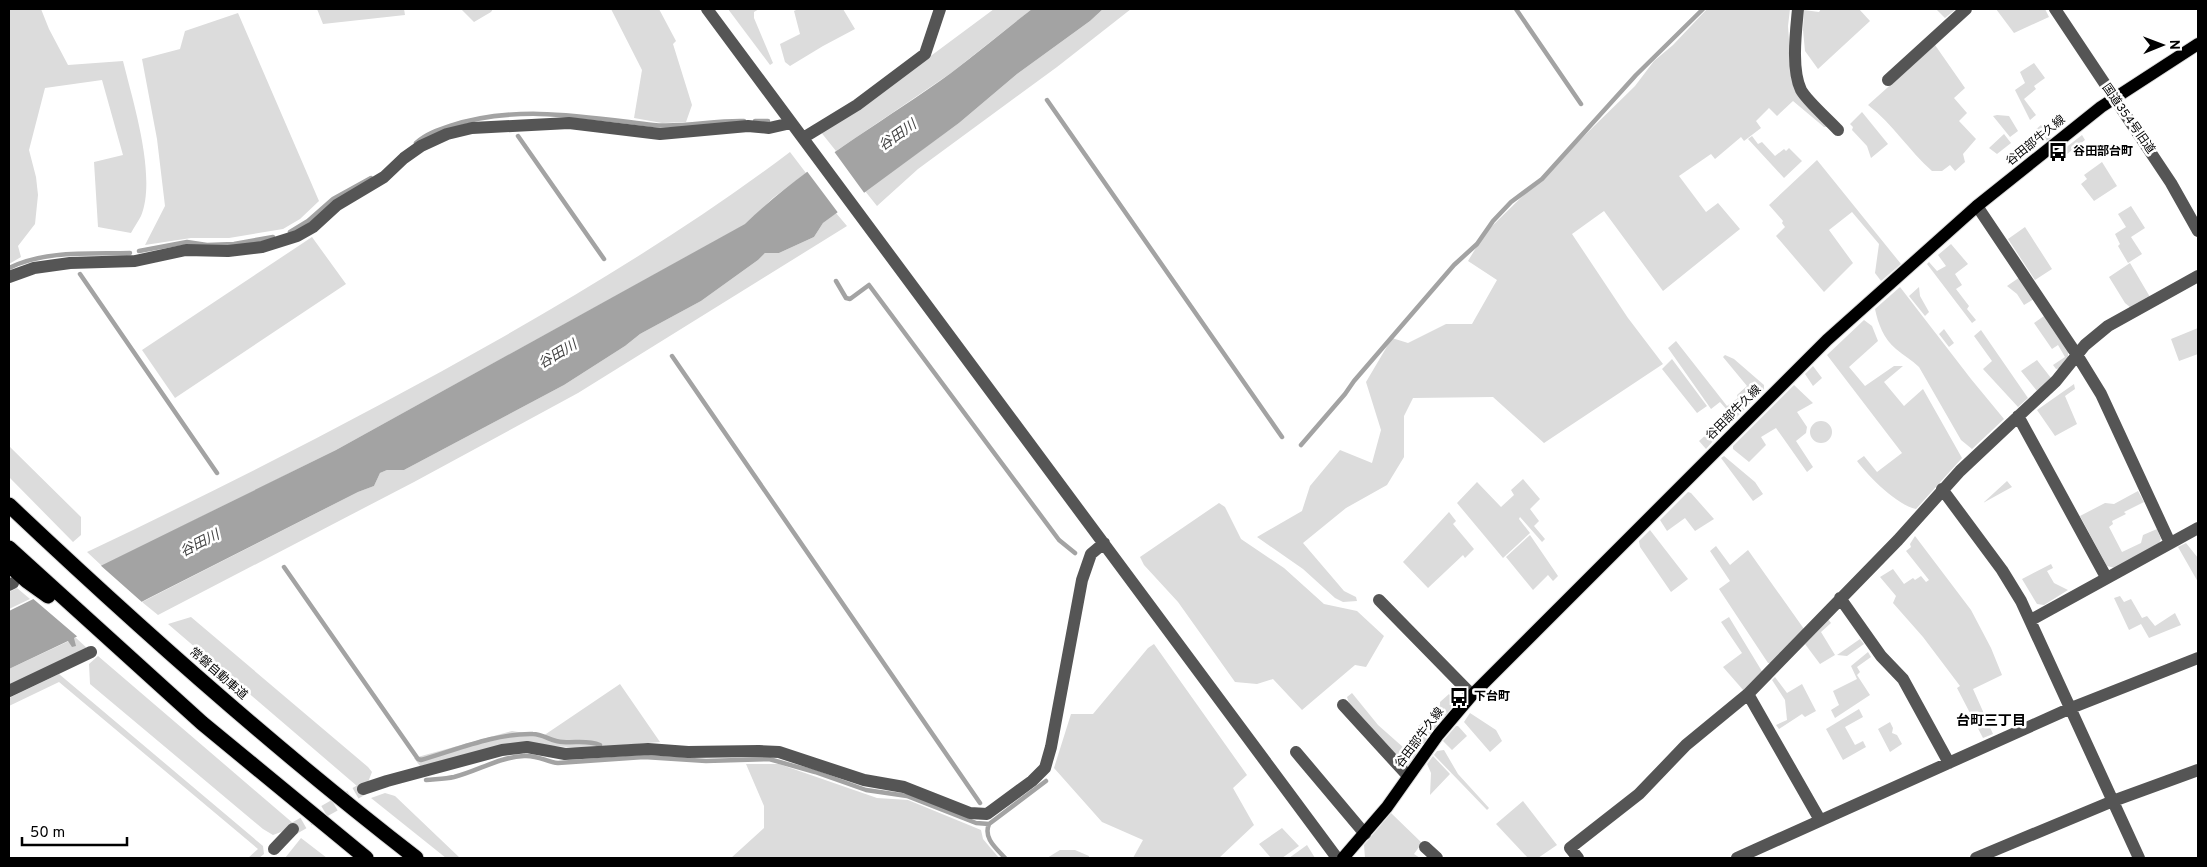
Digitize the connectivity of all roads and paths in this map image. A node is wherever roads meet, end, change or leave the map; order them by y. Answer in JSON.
{"nodes":[{"id":1,"x":707,"y":9,"type":"edge"},
{"id":2,"x":940,"y":9,"type":"edge"},
{"id":3,"x":1798,"y":9,"type":"edge"},
{"id":4,"x":1966,"y":9,"type":"edge"},
{"id":5,"x":2055,"y":9,"type":"edge"},
{"id":6,"x":2198,"y":44,"type":"edge"},
{"id":7,"x":1888,"y":80,"type":"dead end"},
{"id":8,"x":2113,"y":98,"type":"junction"},
{"id":9,"x":791,"y":123,"type":"junction"},
{"id":10,"x":1838,"y":130,"type":"dead end"},
{"id":11,"x":804,"y":140,"type":"junction"},
{"id":12,"x":1977,"y":206,"type":"junction"},
{"id":13,"x":2198,"y":231,"type":"edge"},
{"id":14,"x":2198,"y":276,"type":"edge"},
{"id":15,"x":9,"y":277,"type":"edge"},
{"id":16,"x":2077,"y":355,"type":"junction"},
{"id":17,"x":2018,"y":416,"type":"junction"},
{"id":18,"x":1942,"y":489,"type":"junction"},
{"id":19,"x":9,"y":504,"type":"edge"},
{"id":20,"x":2198,"y":528,"type":"edge"},
{"id":21,"x":1104,"y":543,"type":"junction"},
{"id":22,"x":2170,"y":543,"type":"junction"},
{"id":23,"x":9,"y":548,"type":"edge"},
{"id":24,"x":9,"y":565,"type":"edge"},
{"id":25,"x":2106,"y":577,"type":"junction"},
{"id":26,"x":22,"y":581,"type":"edge"},
{"id":27,"x":1840,"y":598,"type":"junction"},
{"id":28,"x":1379,"y":600,"type":"dead end"},
{"id":29,"x":2031,"y":620,"type":"junction"},
{"id":30,"x":91,"y":652,"type":"dead end"},
{"id":31,"x":2198,"y":658,"type":"edge"},
{"id":32,"x":9,"y":691,"type":"edge"},
{"id":33,"x":1748,"y":694,"type":"junction"},
{"id":34,"x":1472,"y":695,"type":"junction"},
{"id":35,"x":1343,"y":706,"type":"dead end"},
{"id":36,"x":2072,"y":708,"type":"junction"},
{"id":37,"x":1296,"y":752,"type":"dead end"},
{"id":38,"x":1949,"y":763,"type":"junction"},
{"id":39,"x":2198,"y":770,"type":"edge"},
{"id":40,"x":1408,"y":776,"type":"junction"},
{"id":41,"x":363,"y":789,"type":"tunnel mouth"},
{"id":42,"x":2113,"y":801,"type":"junction"},
{"id":43,"x":1820,"y":820,"type":"junction"},
{"id":44,"x":293,"y":830,"type":"tunnel mouth"},
{"id":45,"x":1365,"y":834,"type":"junction"},
{"id":46,"x":1425,"y":847,"type":"dead end"},
{"id":47,"x":274,"y":849,"type":"dead end"},
{"id":48,"x":366,"y":858,"type":"edge"},
{"id":49,"x":416,"y":858,"type":"edge"},
{"id":50,"x":1337,"y":858,"type":"edge"},
{"id":51,"x":1343,"y":858,"type":"edge"},
{"id":52,"x":1436,"y":858,"type":"edge"},
{"id":53,"x":1578,"y":858,"type":"edge"},
{"id":54,"x":1737,"y":858,"type":"edge"},
{"id":55,"x":1976,"y":858,"type":"edge"},
{"id":56,"x":2139,"y":858,"type":"edge"}],
"edges":[{"from":1,"to":9,"type":"street"},
{"from":2,"to":11,"type":"street"},
{"from":3,"to":10,"type":"street"},
{"from":4,"to":7,"type":"street"},
{"from":5,"to":8,"type":"street","name":"国道354号旧道"},
{"from":6,"to":8,"type":"main road","name":"谷田部牛久線"},
{"from":8,"to":12,"type":"main road","name":"谷田部牛久線"},
{"from":8,"to":13,"type":"street","name":"国道354号旧道"},
{"from":9,"to":11,"type":"street"},
{"from":9,"to":15,"type":"street"},
{"from":11,"to":21,"type":"street"},
{"from":12,"to":16,"type":"street"},
{"from":12,"to":34,"type":"main road","name":"谷田部牛久線"},
{"from":14,"to":16,"type":"street"},
{"from":16,"to":17,"type":"street"},
{"from":16,"to":22,"type":"street"},
{"from":17,"to":18,"type":"street"},
{"from":17,"to":25,"type":"street"},
{"from":18,"to":27,"type":"street"},
{"from":18,"to":29,"type":"street"},
{"from":19,"to":49,"type":"highway","name":"常磐自動車道"},
{"from":20,"to":22,"type":"street"},
{"from":21,"to":41,"type":"street"},
{"from":21,"to":50,"type":"street"},
{"from":22,"to":25,"type":"street"},
{"from":23,"to":26,"type":"highway"},
{"from":24,"to":26,"type":"highway"},
{"from":25,"to":29,"type":"street"},
{"from":26,"to":48,"type":"highway"},
{"from":27,"to":33,"type":"street"},
{"from":27,"to":38,"type":"street"},
{"from":28,"to":34,"type":"street"},
{"from":29,"to":36,"type":"street"},
{"from":30,"to":32,"type":"street"},
{"from":31,"to":36,"type":"street"},
{"from":33,"to":43,"type":"street"},
{"from":33,"to":53,"type":"street"},
{"from":34,"to":40,"type":"main road","name":"谷田部牛久線"},
{"from":35,"to":40,"type":"street"},
{"from":36,"to":38,"type":"street"},
{"from":36,"to":42,"type":"street"},
{"from":37,"to":45,"type":"street"},
{"from":38,"to":43,"type":"street"},
{"from":39,"to":42,"type":"street"},
{"from":40,"to":45,"type":"main road","name":"谷田部牛久線"},
{"from":42,"to":55,"type":"street"},
{"from":42,"to":56,"type":"street"},
{"from":43,"to":54,"type":"street"},
{"from":44,"to":47,"type":"street"},
{"from":45,"to":51,"type":"main road","name":"谷田部牛久線"},
{"from":46,"to":52,"type":"street"}]}
